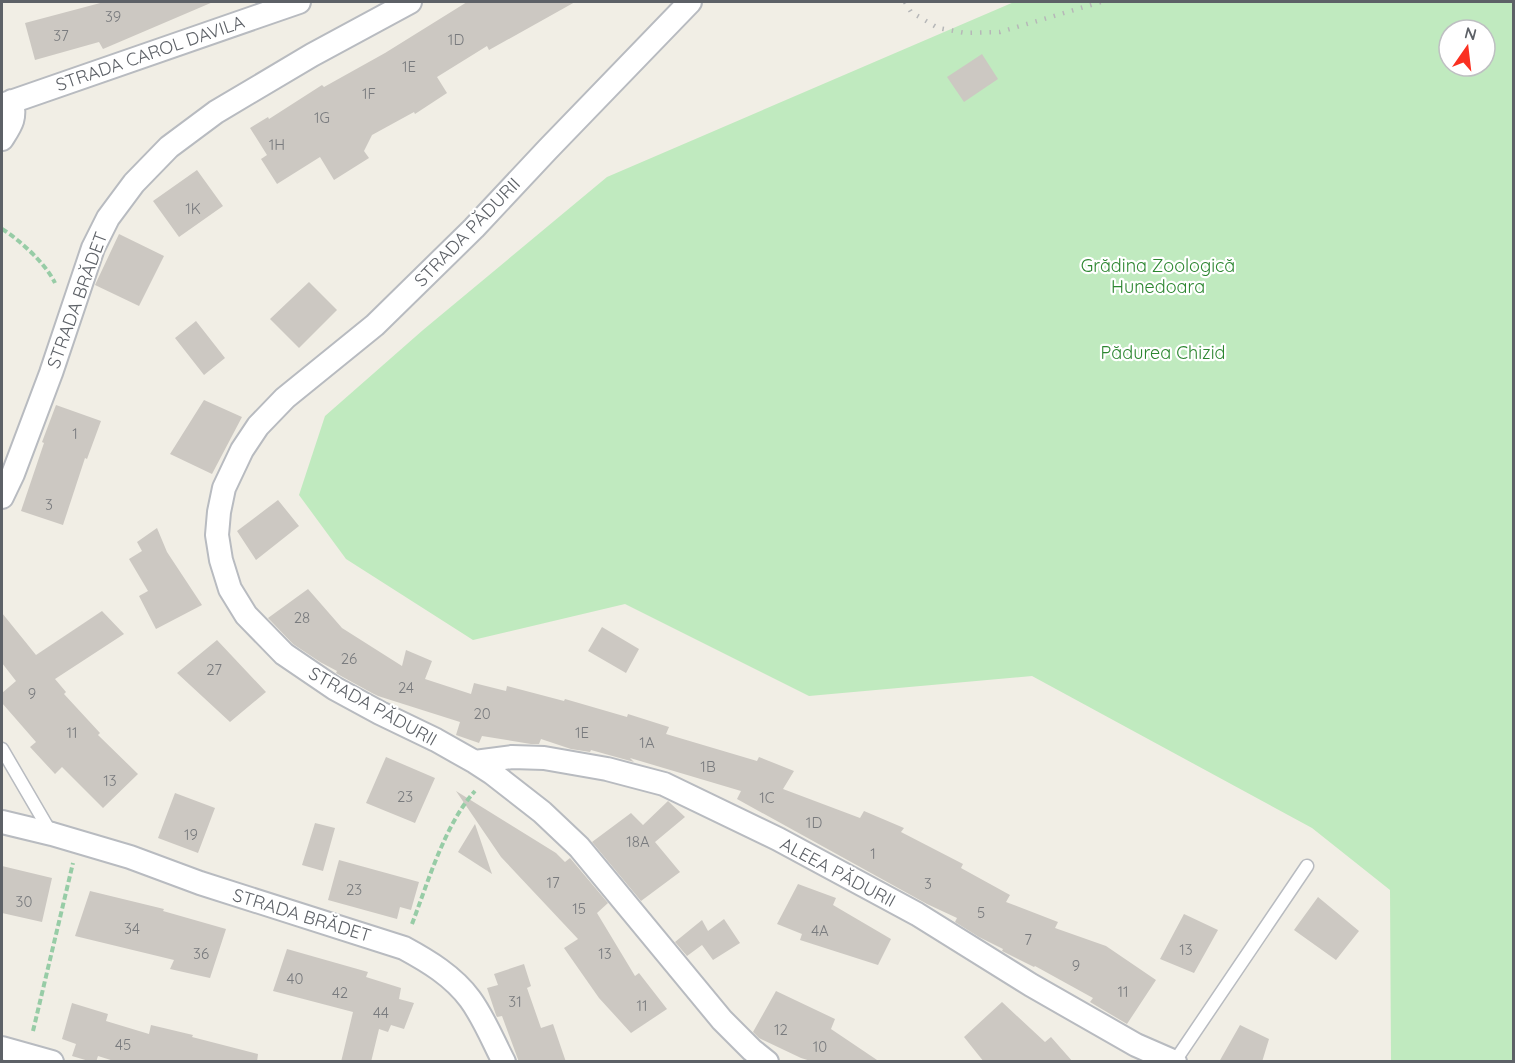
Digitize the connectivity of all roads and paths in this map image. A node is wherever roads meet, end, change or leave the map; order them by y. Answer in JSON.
{"nodes":[{"id":1,"x":299,"y":2,"type":"edge"},
{"id":2,"x":410,"y":2,"type":"edge"},
{"id":3,"x":690,"y":2,"type":"edge"},
{"id":4,"x":7,"y":103,"type":"edge"},
{"id":5,"x":2,"y":139,"type":"edge"},
{"id":6,"x":2,"y":229,"type":"edge"},
{"id":7,"x":69,"y":317,"type":"junction"},
{"id":8,"x":2,"y":497,"type":"edge"},
{"id":9,"x":2,"y":748,"type":"edge"},
{"id":10,"x":484,"y":768,"type":"junction"},
{"id":11,"x":2,"y":822,"type":"edge"},
{"id":12,"x":52,"y":834,"type":"junction"},
{"id":13,"x":78,"y":842,"type":"junction"},
{"id":14,"x":1307,"y":866,"type":"dead end"},
{"id":15,"x":404,"y":948,"type":"junction"},
{"id":16,"x":2,"y":1048,"type":"edge"},
{"id":17,"x":27,"y":1055,"type":"junction"},
{"id":18,"x":1175,"y":1061,"type":"edge"},
{"id":19,"x":52,"y":1062,"type":"edge"},
{"id":20,"x":504,"y":1062,"type":"edge"},
{"id":21,"x":767,"y":1062,"type":"edge"}],
"edges":[{"from":1,"to":4,"type":"street","name":"STRADA CAROL DAVILA"},
{"from":2,"to":7,"type":"street","name":"STRADA BRĂDET"},
{"from":3,"to":10,"type":"street","name":"STRADA PĂDURII"},
{"from":4,"to":5,"type":"street"},
{"from":6,"to":7,"type":"path"},
{"from":7,"to":8,"type":"street","name":"STRADA BRĂDET"},
{"from":9,"to":12,"type":"lane"},
{"from":10,"to":15,"type":"path"},
{"from":10,"to":18,"type":"street","name":"ALEEA PĂDURII"},
{"from":10,"to":21,"type":"street","name":"STRADA PĂDURII"},
{"from":11,"to":12,"type":"street","name":"STRADA BRĂDET"},
{"from":12,"to":13,"type":"street","name":"STRADA BRĂDET"},
{"from":13,"to":15,"type":"street","name":"STRADA BRĂDET"},
{"from":13,"to":17,"type":"path"},
{"from":14,"to":18,"type":"lane"},
{"from":15,"to":20,"type":"street","name":"STRADA BRĂDET"},
{"from":16,"to":17,"type":"street"},
{"from":17,"to":19,"type":"street"}]}
